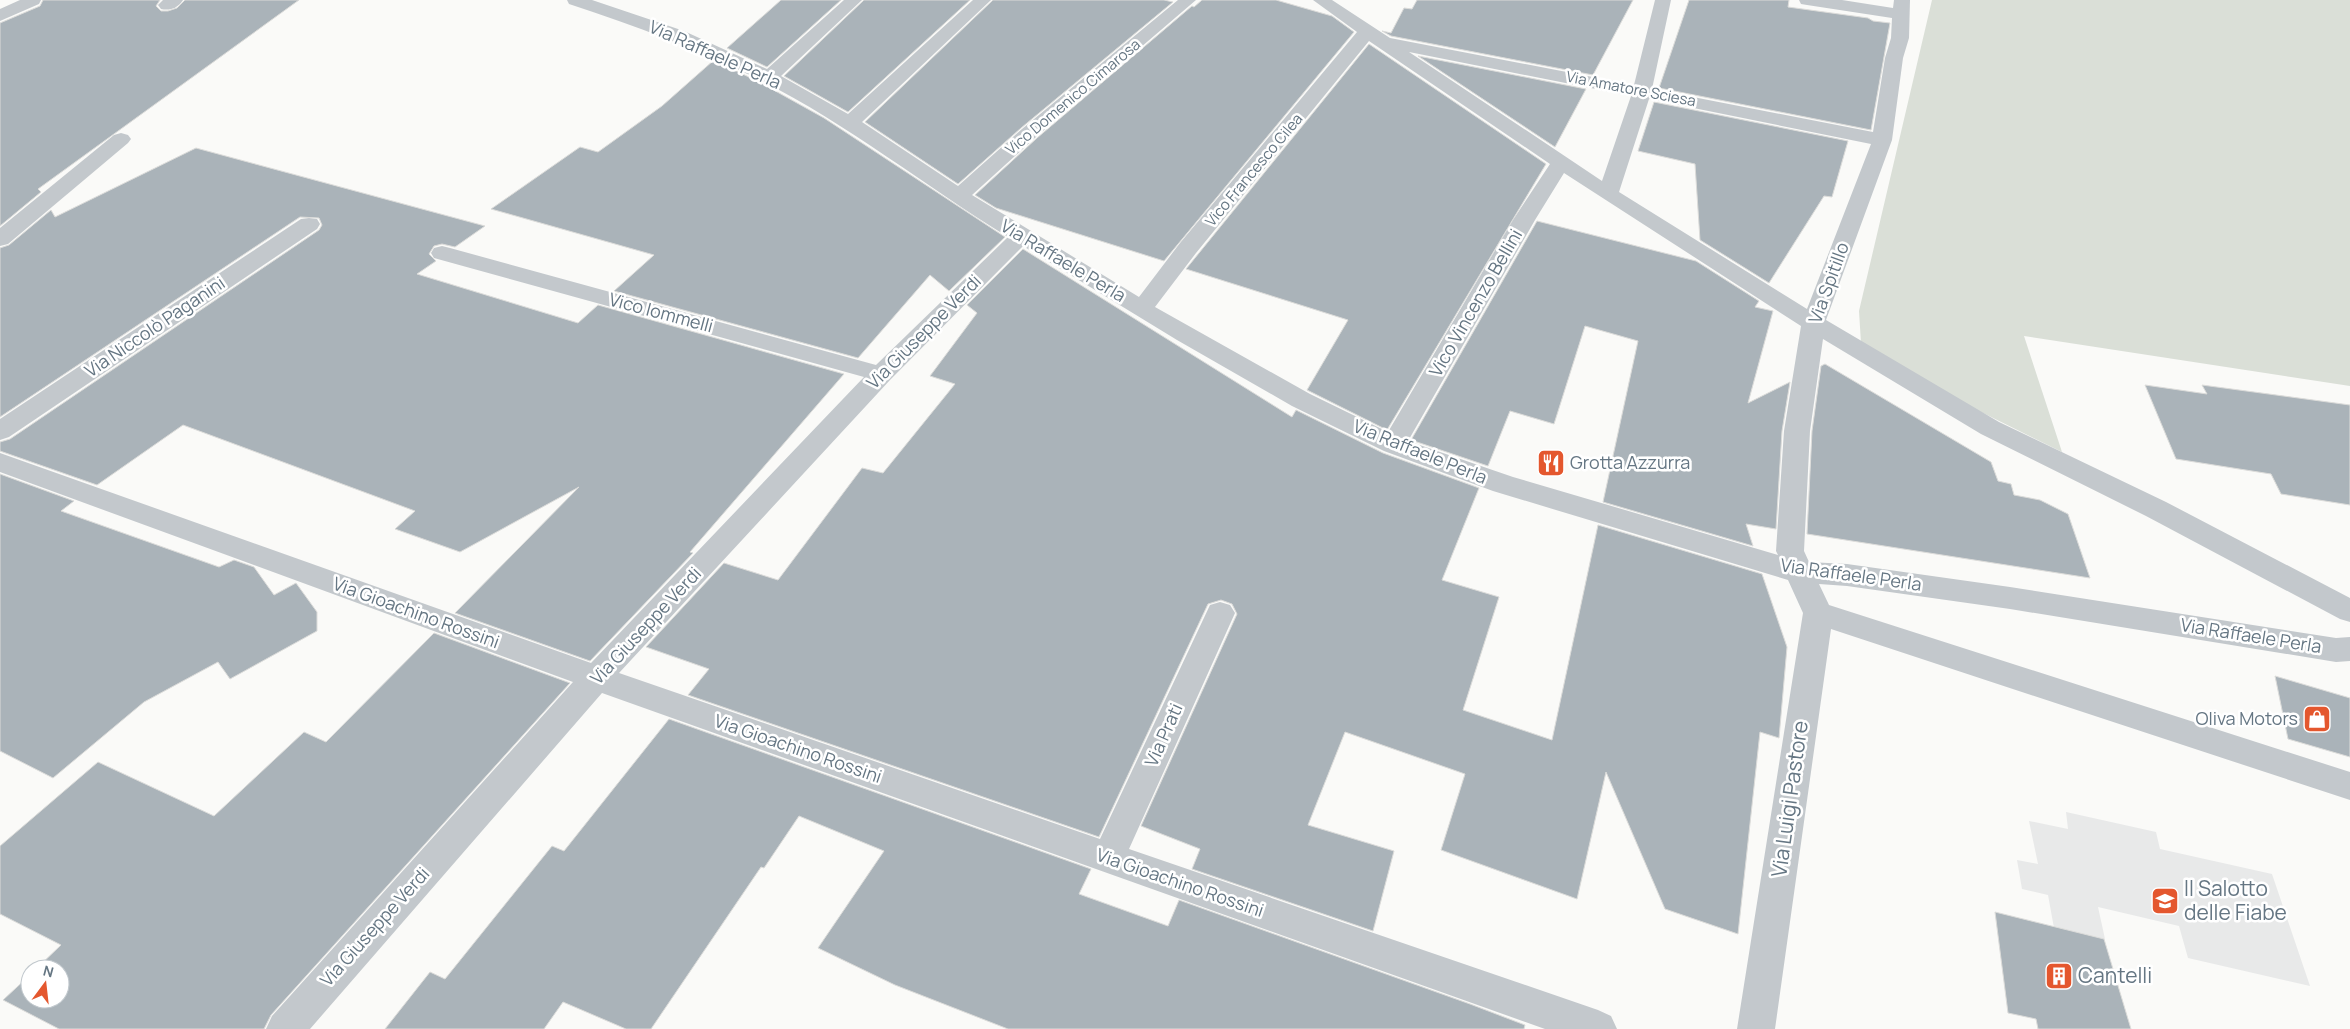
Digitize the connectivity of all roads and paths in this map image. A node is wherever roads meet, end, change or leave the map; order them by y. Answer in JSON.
{"nodes":[{"id":1,"x":33,"y":0,"type":"edge"},
{"id":2,"x":579,"y":0,"type":"edge"},
{"id":3,"x":854,"y":0,"type":"edge"},
{"id":4,"x":983,"y":0,"type":"edge"},
{"id":5,"x":1188,"y":0,"type":"edge"},
{"id":6,"x":1321,"y":0,"type":"edge"},
{"id":7,"x":1663,"y":0,"type":"edge"},
{"id":8,"x":1807,"y":0,"type":"edge"},
{"id":9,"x":1902,"y":7,"type":"edge"},
{"id":10,"x":0,"y":16,"type":"edge"},
{"id":11,"x":1373,"y":36,"type":"junction"},
{"id":12,"x":770,"y":77,"type":"junction"},
{"id":13,"x":1642,"y":91,"type":"junction"},
{"id":14,"x":850,"y":123,"type":"junction"},
{"id":15,"x":121,"y":139,"type":"dead end"},
{"id":16,"x":1882,"y":140,"type":"junction"},
{"id":17,"x":1561,"y":162,"type":"junction"},
{"id":18,"x":1608,"y":194,"type":"junction"},
{"id":19,"x":959,"y":196,"type":"junction"},
{"id":20,"x":309,"y":224,"type":"dead end"},
{"id":21,"x":1021,"y":236,"type":"junction"},
{"id":22,"x":0,"y":239,"type":"edge"},
{"id":23,"x":442,"y":253,"type":"dead end"},
{"id":24,"x":1142,"y":308,"type":"junction"},
{"id":25,"x":1812,"y":323,"type":"junction"},
{"id":26,"x":881,"y":374,"type":"junction"},
{"id":27,"x":0,"y":430,"type":"edge"},
{"id":28,"x":1393,"y":445,"type":"junction"},
{"id":29,"x":0,"y":462,"type":"edge"},
{"id":30,"x":1799,"y":572,"type":"junction"},
{"id":31,"x":2350,"y":611,"type":"edge"},
{"id":32,"x":1220,"y":613,"type":"dead end"},
{"id":33,"x":1818,"y":613,"type":"junction"},
{"id":34,"x":2350,"y":649,"type":"edge"},
{"id":35,"x":596,"y":678,"type":"junction"},
{"id":36,"x":2350,"y":786,"type":"edge"},
{"id":37,"x":1108,"y":858,"type":"junction"},
{"id":38,"x":285,"y":1029,"type":"edge"},
{"id":39,"x":1598,"y":1029,"type":"edge"},
{"id":40,"x":1756,"y":1029,"type":"edge"}],
"edges":[{"from":1,"to":10,"type":"street"},
{"from":2,"to":12,"type":"street","name":"Via Raffaele Perla"},
{"from":3,"to":12,"type":"street"},
{"from":4,"to":14,"type":"street"},
{"from":5,"to":19,"type":"street","name":"Vico Domenico Cimarosa"},
{"from":6,"to":11,"type":"street"},
{"from":7,"to":13,"type":"street"},
{"from":8,"to":9,"type":"street"},
{"from":9,"to":16,"type":"street","name":"Via Spitillo"},
{"from":11,"to":13,"type":"street","name":"Via Amatore Sciesa"},
{"from":11,"to":17,"type":"street"},
{"from":11,"to":24,"type":"street","name":"Vico Francesco Cilea"},
{"from":12,"to":14,"type":"street","name":"Via Raffaele Perla"},
{"from":13,"to":16,"type":"street","name":"Via Amatore Sciesa"},
{"from":13,"to":18,"type":"street"},
{"from":14,"to":19,"type":"street","name":"Via Raffaele Perla"},
{"from":15,"to":22,"type":"street"},
{"from":16,"to":25,"type":"street","name":"Via Spitillo"},
{"from":17,"to":18,"type":"street"},
{"from":17,"to":28,"type":"street","name":"Vico Vincenzo Bellini"},
{"from":18,"to":25,"type":"street"},
{"from":19,"to":21,"type":"street","name":"Via Raffaele Perla"},
{"from":20,"to":27,"type":"street","name":"Via Niccolò Paganini"},
{"from":21,"to":24,"type":"street","name":"Via Raffaele Perla"},
{"from":21,"to":26,"type":"street","name":"Via Giuseppe Verdi"},
{"from":23,"to":26,"type":"street","name":"Vico Iommelli"},
{"from":24,"to":28,"type":"street","name":"Via Raffaele Perla"},
{"from":25,"to":30,"type":"street","name":"Via Spitillo"},
{"from":25,"to":31,"type":"street"},
{"from":26,"to":35,"type":"street","name":"Via Giuseppe Verdi"},
{"from":28,"to":30,"type":"street","name":"Via Raffaele Perla"},
{"from":29,"to":35,"type":"street","name":"Via Gioachino Rossini"},
{"from":30,"to":33,"type":"street"},
{"from":30,"to":34,"type":"street","name":"Via Raffaele Perla"},
{"from":32,"to":37,"type":"street","name":"Via Prati"},
{"from":33,"to":36,"type":"street"},
{"from":33,"to":40,"type":"street","name":"Via Luigi Pastore"},
{"from":35,"to":37,"type":"street","name":"Via Gioachino Rossini"},
{"from":35,"to":38,"type":"street","name":"Via Giuseppe Verdi"},
{"from":37,"to":39,"type":"street","name":"Via Gioachino Rossini"}]}
